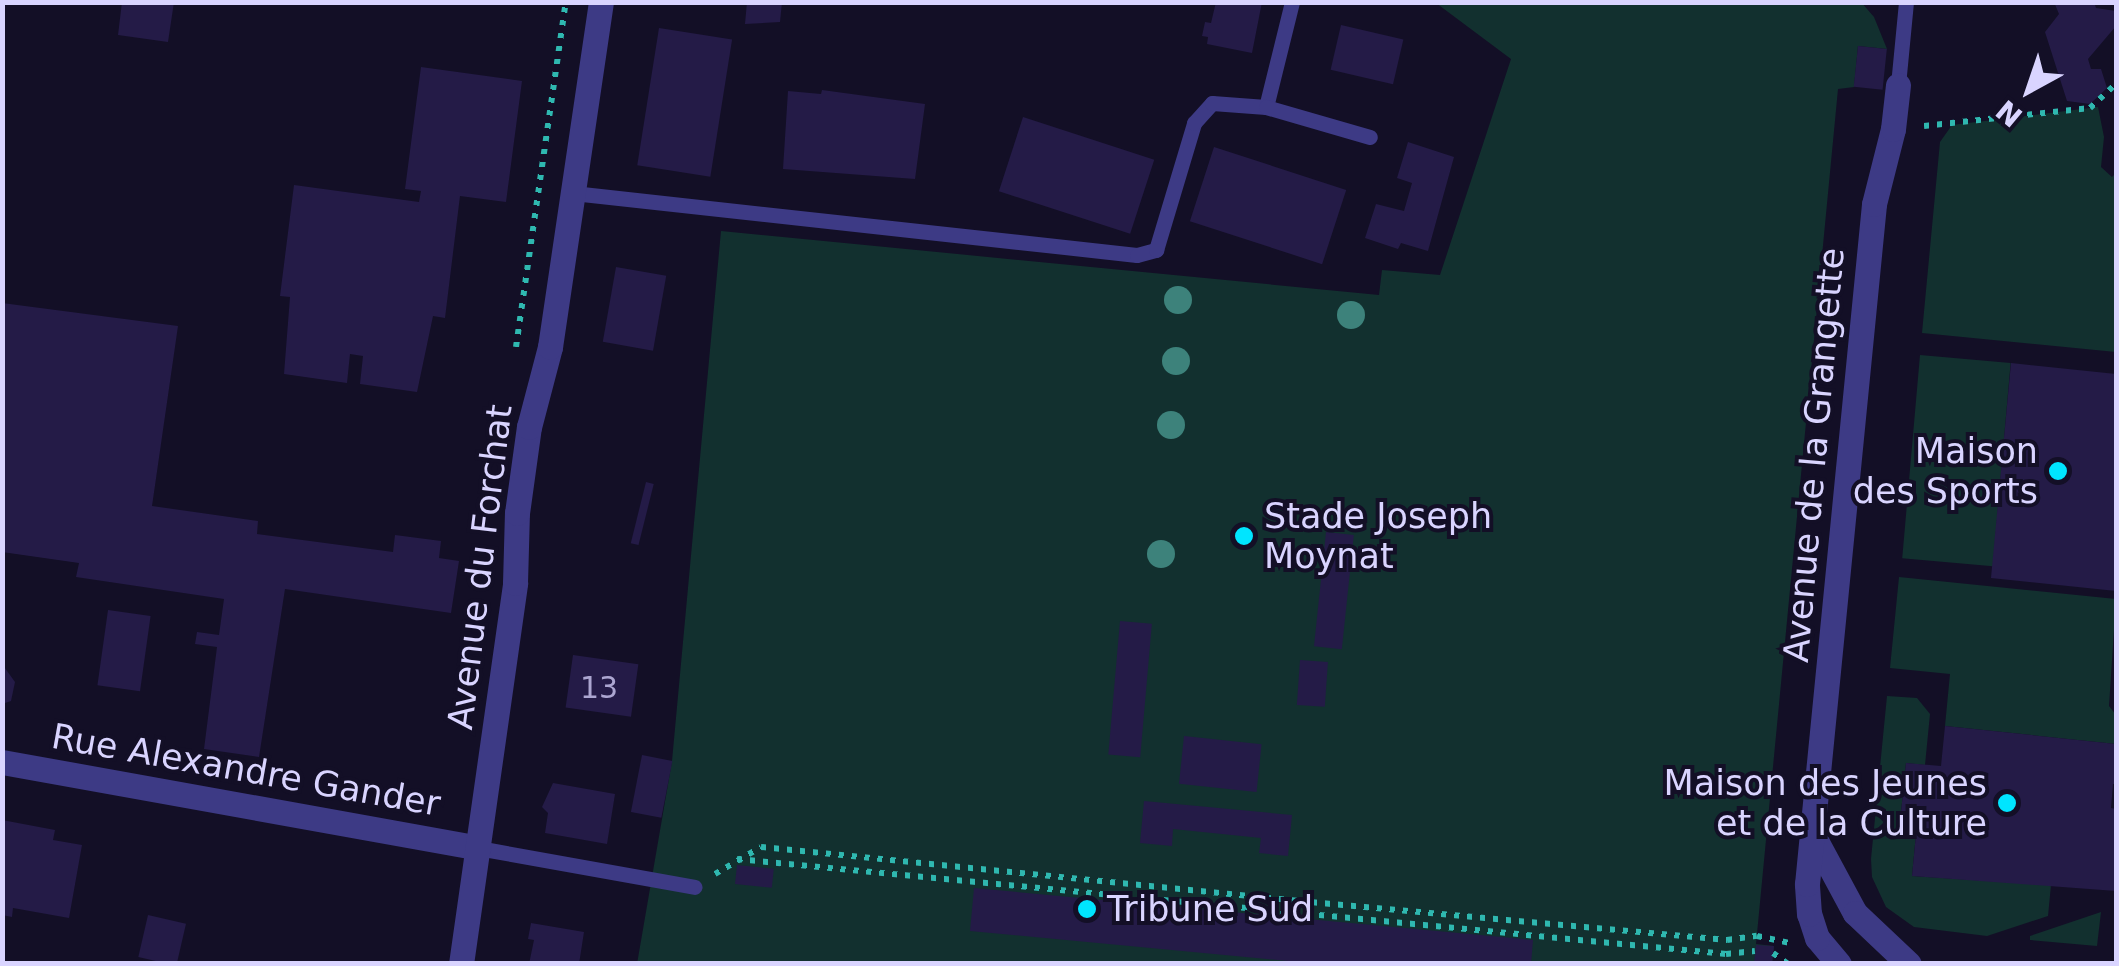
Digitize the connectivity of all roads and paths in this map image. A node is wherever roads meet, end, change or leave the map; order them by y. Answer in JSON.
{"nodes":[{"id":1,"x":601,"y":2,"type":"edge"},
{"id":2,"x":1292,"y":2,"type":"edge"},
{"id":3,"x":1906,"y":2,"type":"edge"},
{"id":4,"x":2116,"y":84,"type":"edge"},
{"id":5,"x":1898,"y":85,"type":"joint"},
{"id":6,"x":1266,"y":108,"type":"junction"},
{"id":7,"x":1893,"y":130,"type":"junction"},
{"id":8,"x":1370,"y":137,"type":"dead end"},
{"id":9,"x":573,"y":192,"type":"junction"},
{"id":10,"x":2,"y":762,"type":"edge"},
{"id":11,"x":1813,"y":834,"type":"junction"},
{"id":12,"x":478,"y":848,"type":"junction"},
{"id":13,"x":695,"y":886,"type":"dead end"},
{"id":14,"x":1846,"y":901,"type":"junction"},
{"id":15,"x":1810,"y":920,"type":"junction"},
{"id":16,"x":1796,"y":949,"type":"dead end"},
{"id":17,"x":1755,"y":951,"type":"dead end"},
{"id":18,"x":1773,"y":953,"type":"dead end"},
{"id":19,"x":461,"y":964,"type":"edge"},
{"id":20,"x":1788,"y":964,"type":"edge"},
{"id":21,"x":1839,"y":964,"type":"edge"},
{"id":22,"x":1908,"y":964,"type":"edge"}],
"edges":[{"from":1,"to":9,"type":"street","name":"Avenue du Forchat"},
{"from":2,"to":6,"type":"lane"},
{"from":3,"to":5,"type":"lane"},
{"from":4,"to":7,"type":"path"},
{"from":5,"to":7,"type":"street","name":"Avenue de la Grangette"},
{"from":6,"to":8,"type":"lane"},
{"from":6,"to":9,"type":"lane"},
{"from":7,"to":11,"type":"street","name":"Avenue de la Grangette"},
{"from":9,"to":12,"type":"street","name":"Avenue du Forchat"},
{"from":10,"to":12,"type":"street","name":"Rue Alexandre Gander"},
{"from":11,"to":14,"type":"street"},
{"from":11,"to":15,"type":"street","name":"Avenue de la Grangette"},
{"from":12,"to":13,"type":"lane"},
{"from":12,"to":19,"type":"street","name":"Avenue du Forchat"},
{"from":14,"to":15,"type":"street"},
{"from":14,"to":22,"type":"street"},
{"from":15,"to":21,"type":"street"},
{"from":16,"to":17,"type":"path"},
{"from":18,"to":20,"type":"path"}]}
